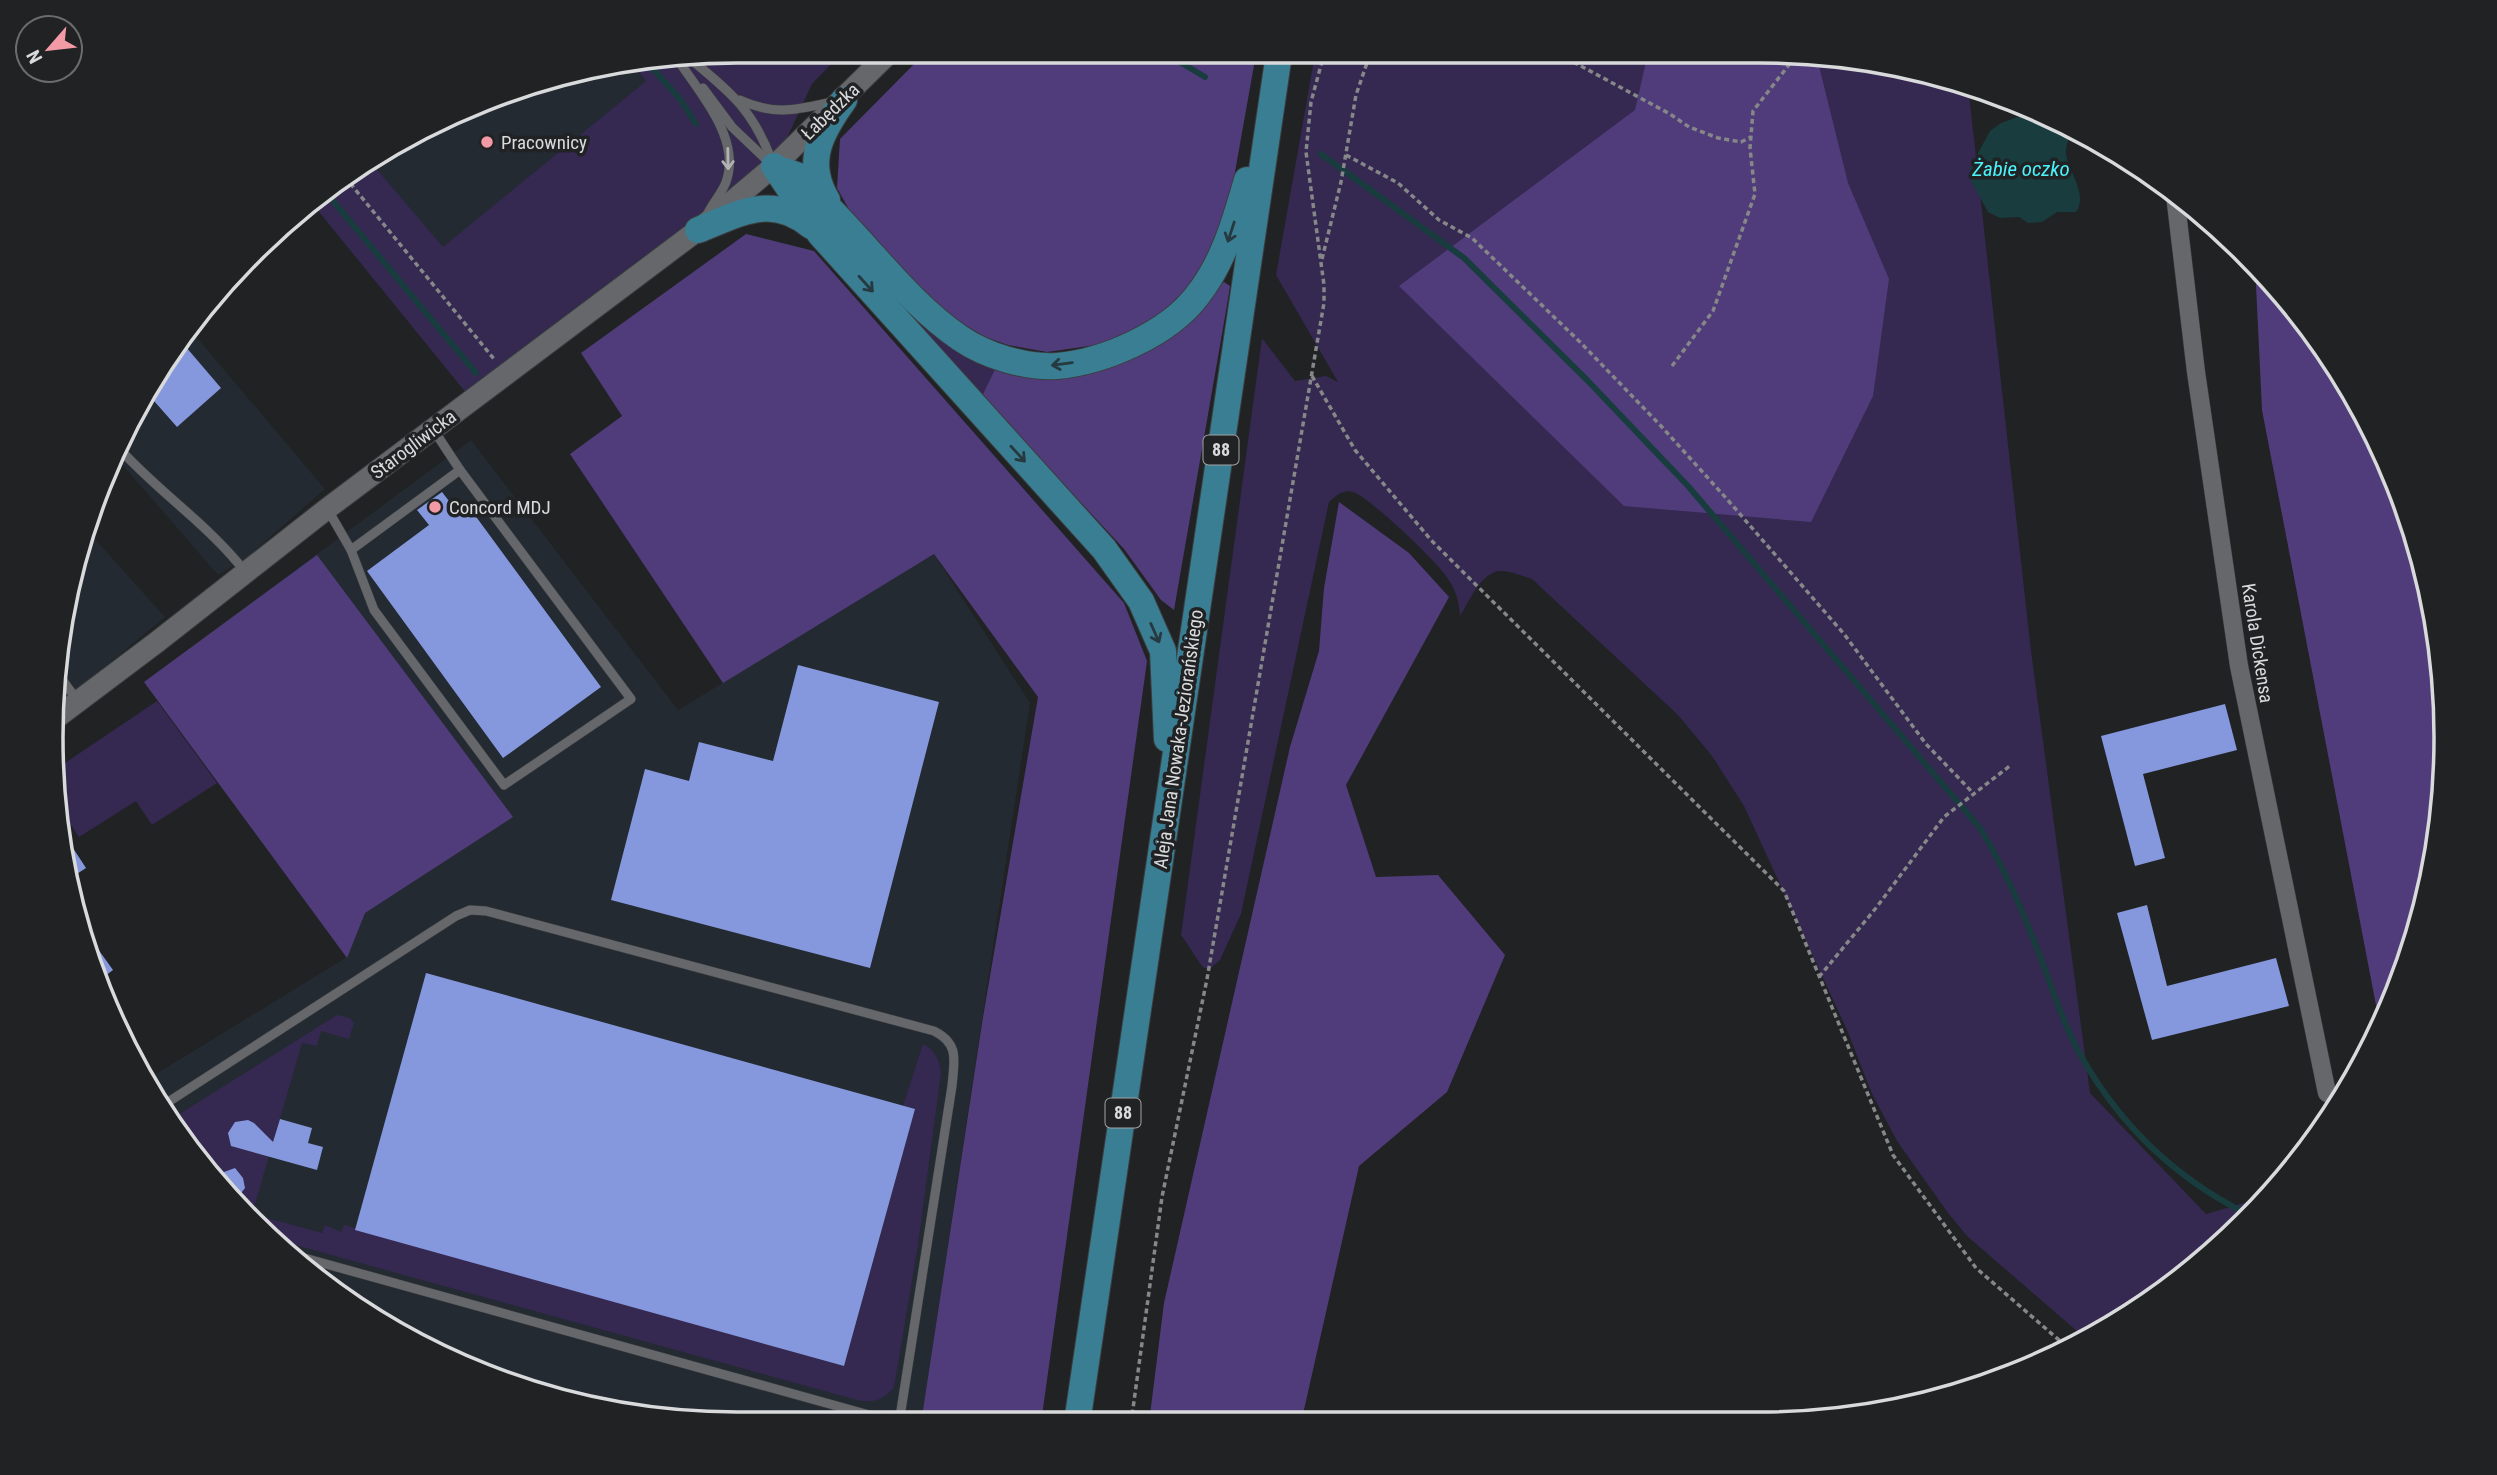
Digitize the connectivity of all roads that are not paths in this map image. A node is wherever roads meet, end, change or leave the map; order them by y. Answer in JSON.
{"nodes":[{"id":1,"x":879,"y":63,"type":"edge"},
{"id":2,"x":1278,"y":63,"type":"edge"},
{"id":3,"x":696,"y":64,"type":"edge"},
{"id":4,"x":682,"y":65,"type":"edge"},
{"id":5,"x":683,"y":65,"type":"edge"},
{"id":6,"x":1273,"y":96,"type":"junction"},
{"id":7,"x":737,"y":98,"type":"junction"},
{"id":8,"x":844,"y":100,"type":"junction"},
{"id":9,"x":774,"y":166,"type":"junction"},
{"id":10,"x":2176,"y":207,"type":"edge"},
{"id":11,"x":829,"y":225,"type":"junction"},
{"id":12,"x":698,"y":230,"type":"junction"},
{"id":13,"x":433,"y":428,"type":"junction"},
{"id":14,"x":125,"y":456,"type":"edge"},
{"id":15,"x":460,"y":470,"type":"junction"},
{"id":16,"x":328,"y":508,"type":"junction"},
{"id":17,"x":351,"y":551,"type":"junction"},
{"id":18,"x":238,"y":563,"type":"dead end"},
{"id":19,"x":65,"y":683,"type":"edge"},
{"id":20,"x":79,"y":701,"type":"junction"},
{"id":21,"x":64,"y":712,"type":"edge"},
{"id":22,"x":1169,"y":803,"type":"junction"},
{"id":23,"x":2328,"y":1093,"type":"dead end"},
{"id":24,"x":170,"y":1101,"type":"edge"},
{"id":25,"x":311,"y":1260,"type":"edge"},
{"id":26,"x":858,"y":1412,"type":"edge"},
{"id":27,"x":900,"y":1412,"type":"edge"},
{"id":28,"x":1079,"y":1412,"type":"edge"}],
"edges":[{"from":1,"to":8,"type":"street","name":"Łabędzka"},
{"from":2,"to":6,"type":"main road","name":"Aleja Jana Nowaka-Jeziorańskiego","number":"88"},
{"from":3,"to":7,"type":"lane"},
{"from":4,"to":12,"type":"lane","one_way":true},
{"from":5,"to":9,"type":"lane"},
{"from":6,"to":11,"type":"main road","one_way":true},
{"from":6,"to":22,"type":"main road","name":"Aleja Jana Nowaka-Jeziorańskiego","number":"88"},
{"from":7,"to":8,"type":"lane"},
{"from":7,"to":9,"type":"lane"},
{"from":8,"to":9,"type":"street","name":"Łabędzka"},
{"from":8,"to":11,"type":"main road"},
{"from":9,"to":11,"type":"main road"},
{"from":9,"to":12,"type":"street","name":"Starogliwicka"},
{"from":10,"to":23,"type":"street","name":"Karola Dickensa"},
{"from":11,"to":12,"type":"main road"},
{"from":11,"to":22,"type":"main road","one_way":true},
{"from":12,"to":13,"type":"street","name":"Starogliwicka"},
{"from":13,"to":15,"type":"lane"},
{"from":13,"to":16,"type":"street","name":"Starogliwicka"},
{"from":14,"to":18,"type":"lane"},
{"from":15,"to":17,"type":"lane"},
{"from":15,"to":17,"type":"lane"},
{"from":16,"to":17,"type":"lane"},
{"from":16,"to":20,"type":"street","name":"Starogliwicka"},
{"from":19,"to":20,"type":"lane"},
{"from":20,"to":21,"type":"street","name":"Starogliwicka"},
{"from":22,"to":28,"type":"main road","name":"Aleja Jana Nowaka-Jeziorańskiego","number":"88"},
{"from":24,"to":27,"type":"lane"},
{"from":25,"to":26,"type":"lane"}]}
